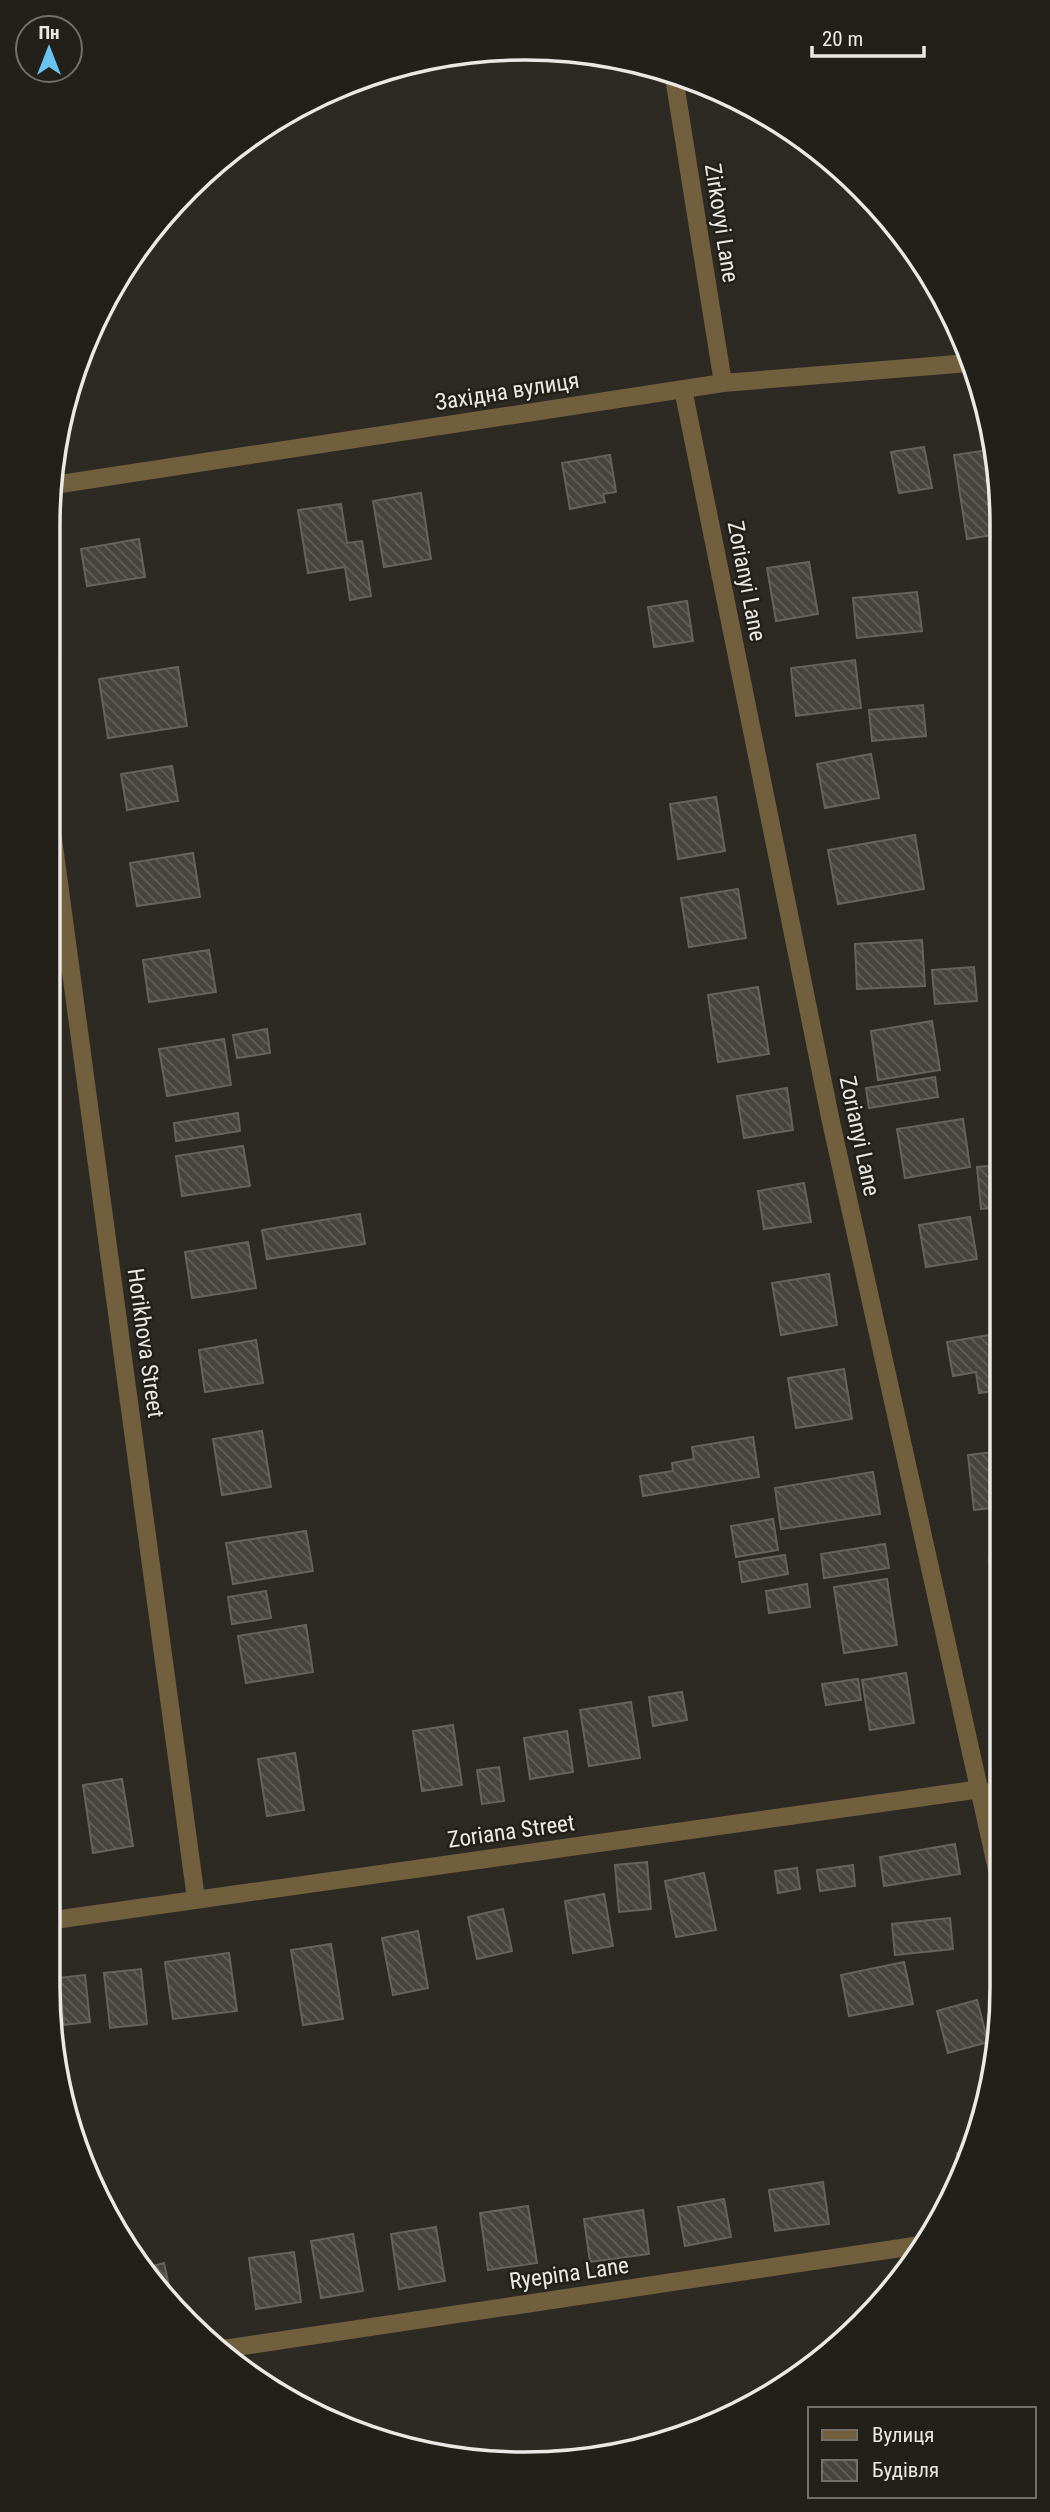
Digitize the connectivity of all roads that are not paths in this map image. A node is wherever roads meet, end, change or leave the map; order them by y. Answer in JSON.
{"nodes":[{"id":1,"x":675,"y":84,"type":"edge"},
{"id":2,"x":962,"y":364,"type":"edge"},
{"id":3,"x":723,"y":383,"type":"junction"},
{"id":4,"x":683,"y":389,"type":"junction"},
{"id":5,"x":61,"y":484,"type":"edge"},
{"id":6,"x":60,"y":890,"type":"edge"},
{"id":7,"x":981,"y":1790,"type":"junction"},
{"id":8,"x":990,"y":1832,"type":"edge"},
{"id":9,"x":196,"y":1899,"type":"junction"},
{"id":10,"x":60,"y":1919,"type":"edge"},
{"id":11,"x":912,"y":2246,"type":"edge"},
{"id":12,"x":232,"y":2348,"type":"edge"}],
"edges":[{"from":1,"to":3,"type":"street","name":"Zirkovyi Lane"},
{"from":2,"to":3,"type":"street","name":"Західна вулиця"},
{"from":3,"to":4,"type":"street","name":"Західна вулиця"},
{"from":4,"to":5,"type":"street","name":"Західна вулиця"},
{"from":4,"to":7,"type":"street","name":"Zorianyi Lane"},
{"from":6,"to":9,"type":"street","name":"Horikhova Street"},
{"from":7,"to":8,"type":"street","name":"Zorianyi Lane"},
{"from":7,"to":9,"type":"street","name":"Zoriana Street"},
{"from":9,"to":10,"type":"street","name":"Zoriana Street"},
{"from":11,"to":12,"type":"street","name":"Ryepina Lane"}]}
